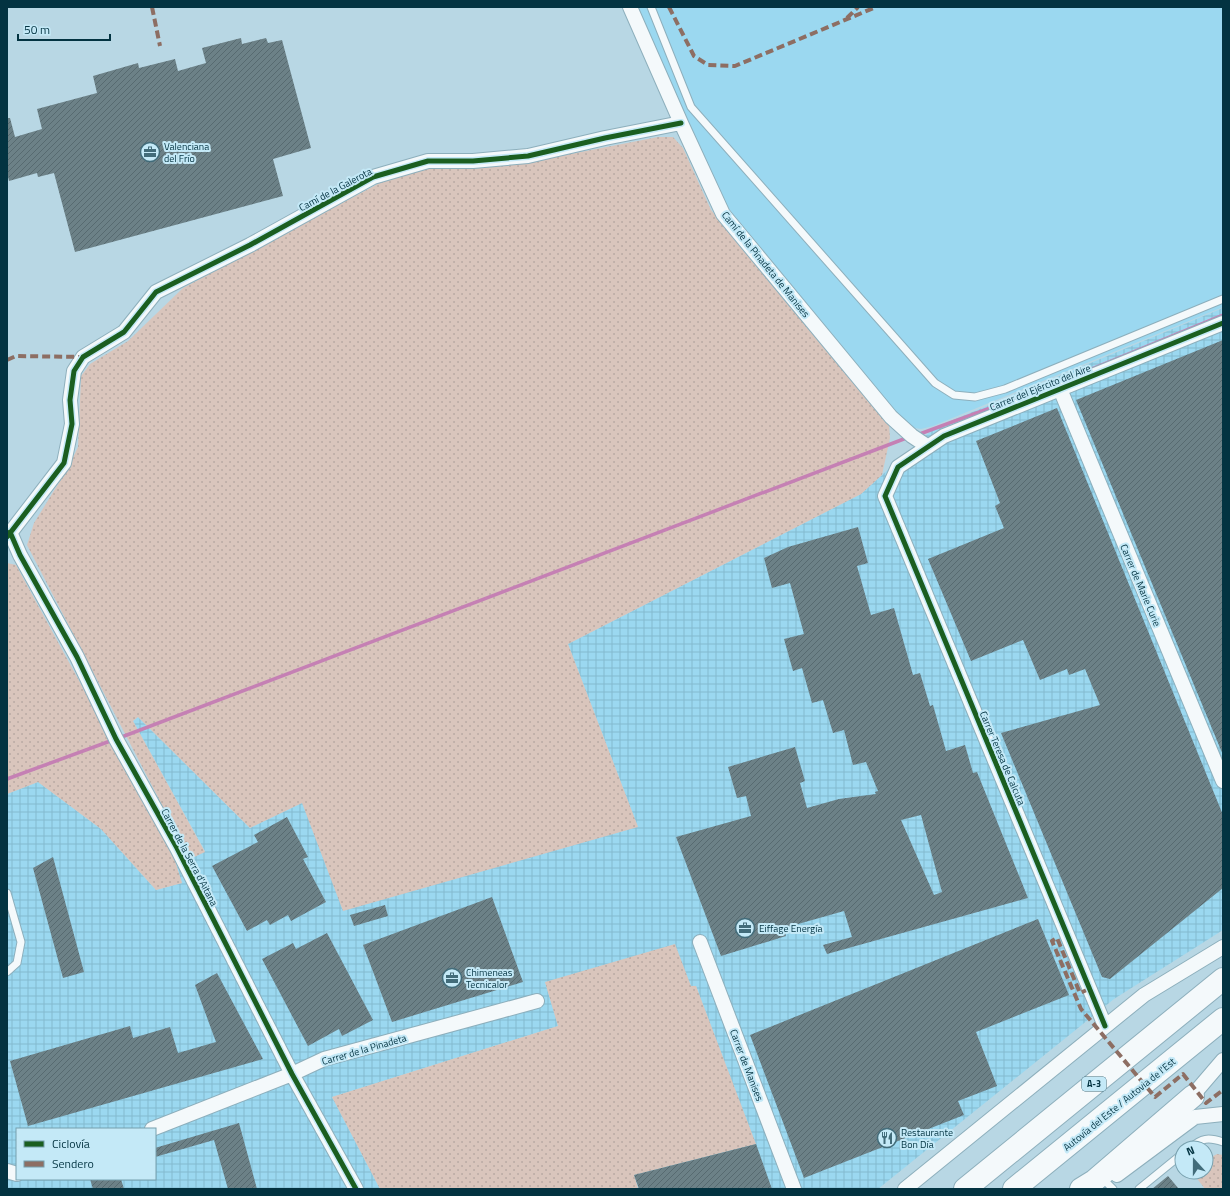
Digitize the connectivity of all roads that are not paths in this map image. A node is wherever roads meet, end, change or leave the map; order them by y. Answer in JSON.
{"nodes":[{"id":1,"x":630,"y":7,"type":"edge"},
{"id":2,"x":651,"y":7,"type":"edge"},
{"id":3,"x":681,"y":123,"type":"junction"},
{"id":4,"x":1223,"y":299,"type":"edge"},
{"id":5,"x":1223,"y":323,"type":"edge"},
{"id":6,"x":1060,"y":389,"type":"junction"},
{"id":7,"x":927,"y":446,"type":"junction"},
{"id":8,"x":885,"y":496,"type":"joint"},
{"id":9,"x":9,"y":535,"type":"edge"},
{"id":10,"x":1223,"y":781,"type":"edge"},
{"id":11,"x":7,"y":893,"type":"edge"},
{"id":12,"x":700,"y":942,"type":"dead end"},
{"id":13,"x":1223,"y":948,"type":"edge"},
{"id":14,"x":7,"y":972,"type":"edge"},
{"id":15,"x":1223,"y":979,"type":"edge"},
{"id":16,"x":537,"y":1001,"type":"dead end"},
{"id":17,"x":1223,"y":1019,"type":"edge"},
{"id":18,"x":1105,"y":1026,"type":"junction"},
{"id":19,"x":1223,"y":1060,"type":"edge"},
{"id":20,"x":292,"y":1074,"type":"junction"},
{"id":21,"x":1193,"y":1096,"type":"junction"},
{"id":22,"x":1223,"y":1114,"type":"edge"},
{"id":23,"x":155,"y":1128,"type":"edge"},
{"id":24,"x":1204,"y":1140,"type":"edge"},
{"id":25,"x":1223,"y":1142,"type":"edge"},
{"id":26,"x":1146,"y":1152,"type":"junction"},
{"id":27,"x":1174,"y":1161,"type":"edge"},
{"id":28,"x":1106,"y":1187,"type":"edge"},
{"id":29,"x":356,"y":1189,"type":"edge"},
{"id":30,"x":794,"y":1189,"type":"edge"},
{"id":31,"x":905,"y":1189,"type":"edge"},
{"id":32,"x":965,"y":1189,"type":"edge"},
{"id":33,"x":1014,"y":1189,"type":"edge"},
{"id":34,"x":1081,"y":1189,"type":"edge"},
{"id":35,"x":1139,"y":1189,"type":"edge"}],
"edges":[{"from":1,"to":3,"type":"street","name":"Camí de la Pinadeta de Manises"},
{"from":2,"to":4,"type":"lane"},
{"from":3,"to":7,"type":"street","name":"Camí de la Pinadeta de Manises"},
{"from":3,"to":9,"type":"street","name":"Camí de la Galerota"},
{"from":5,"to":6,"type":"street","name":"Carrer del Ejército del Aire"},
{"from":6,"to":7,"type":"street","name":"Carrer del Ejército del Aire"},
{"from":6,"to":10,"type":"street","name":"Carrer de Marie Curie"},
{"from":7,"to":8,"type":"street","name":"Carrer del Ejército del Aire"},
{"from":8,"to":18,"type":"street","name":"Carrer Teresa de Calcuta"},
{"from":9,"to":20,"type":"street","name":"Carrer de la Serra d'Aitana"},
{"from":11,"to":14,"type":"lane"},
{"from":12,"to":30,"type":"street","name":"Carrer de Manises"},
{"from":13,"to":18,"type":"street"},
{"from":15,"to":32,"type":"highway","number":"A-3"},
{"from":16,"to":20,"type":"street","name":"Carrer de la Pinadeta"},
{"from":17,"to":33,"type":"highway","name":"Autovía del Este / Autovia de l'Est"},
{"from":18,"to":31,"type":"street"},
{"from":19,"to":21,"type":"street"},
{"from":20,"to":23,"type":"street","name":"Carrer de la Pinadeta"},
{"from":20,"to":29,"type":"street","name":"Carrer de la Serra d'Aitana"},
{"from":21,"to":26,"type":"street"},
{"from":21,"to":34,"type":"highway"},
{"from":22,"to":26,"type":"street"},
{"from":24,"to":25,"type":"lane"},
{"from":26,"to":28,"type":"street"},
{"from":27,"to":35,"type":"lane"}]}
